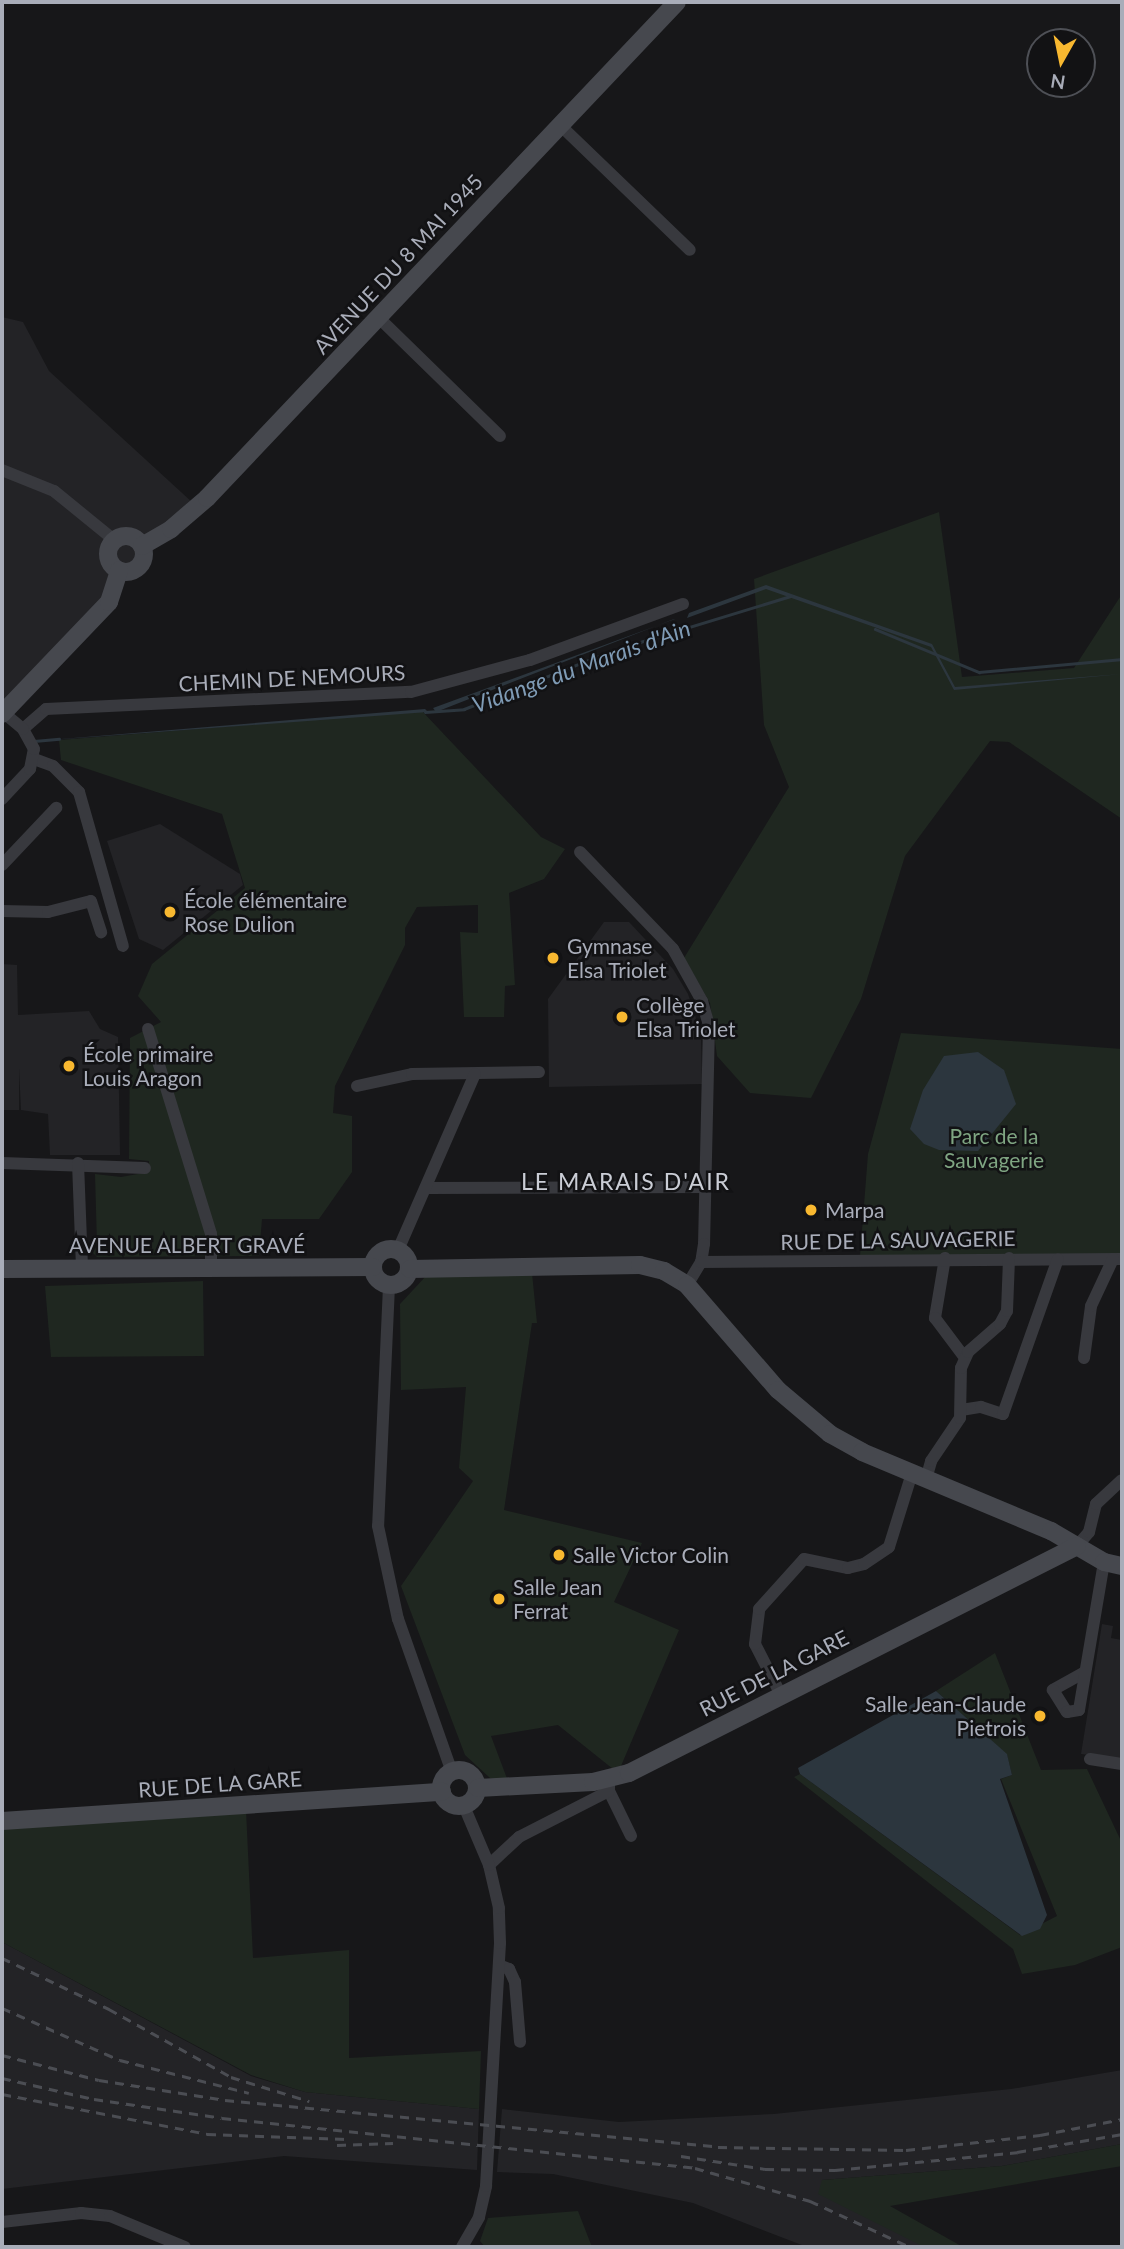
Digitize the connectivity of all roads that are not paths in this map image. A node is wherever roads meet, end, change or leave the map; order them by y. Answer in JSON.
{"nodes":[{"id":1,"x":677,"y":2,"type":"edge"},
{"id":2,"x":560,"y":125,"type":"junction"},
{"id":3,"x":690,"y":250,"type":"dead end"},
{"id":4,"x":379,"y":318,"type":"junction"},
{"id":5,"x":500,"y":436,"type":"dead end"},
{"id":6,"x":2,"y":470,"type":"edge"},
{"id":7,"x":114,"y":540,"type":"junction"},
{"id":8,"x":142,"y":545,"type":"junction"},
{"id":9,"x":119,"y":572,"type":"junction"},
{"id":10,"x":683,"y":604,"type":"dead end"},
{"id":11,"x":3,"y":713,"type":"edge"},
{"id":12,"x":23,"y":729,"type":"junction"},
{"id":13,"x":34,"y":759,"type":"junction"},
{"id":14,"x":2,"y":799,"type":"edge"},
{"id":15,"x":56,"y":808,"type":"dead end"},
{"id":16,"x":580,"y":852,"type":"dead end"},
{"id":17,"x":2,"y":865,"type":"edge"},
{"id":18,"x":2,"y":911,"type":"edge"},
{"id":19,"x":101,"y":932,"type":"dead end"},
{"id":20,"x":123,"y":946,"type":"dead end"},
{"id":21,"x":148,"y":1029,"type":"dead end"},
{"id":22,"x":540,"y":1072,"type":"dead end"},
{"id":23,"x":475,"y":1074,"type":"junction"},
{"id":24,"x":356,"y":1086,"type":"dead end"},
{"id":25,"x":2,"y":1163,"type":"edge"},
{"id":26,"x":78,"y":1163,"type":"junction"},
{"id":27,"x":145,"y":1168,"type":"dead end"},
{"id":28,"x":707,"y":1186,"type":"junction"},
{"id":29,"x":426,"y":1188,"type":"junction"},
{"id":30,"x":398,"y":1250,"type":"junction"},
{"id":31,"x":945,"y":1258,"type":"junction"},
{"id":32,"x":1009,"y":1258,"type":"junction"},
{"id":33,"x":1058,"y":1259,"type":"junction"},
{"id":34,"x":1118,"y":1259,"type":"edge"},
{"id":35,"x":701,"y":1262,"type":"junction"},
{"id":36,"x":373,"y":1267,"type":"junction"},
{"id":37,"x":82,"y":1268,"type":"junction"},
{"id":38,"x":211,"y":1268,"type":"junction"},
{"id":39,"x":2,"y":1269,"type":"edge"},
{"id":40,"x":410,"y":1269,"type":"junction"},
{"id":41,"x":687,"y":1285,"type":"junction"},
{"id":42,"x":389,"y":1286,"type":"junction"},
{"id":43,"x":965,"y":1358,"type":"junction"},
{"id":44,"x":1084,"y":1358,"type":"dead end"},
{"id":45,"x":961,"y":1410,"type":"junction"},
{"id":46,"x":919,"y":1476,"type":"junction"},
{"id":47,"x":1122,"y":1480,"type":"edge"},
{"id":48,"x":1077,"y":1546,"type":"junction"},
{"id":49,"x":1104,"y":1562,"type":"junction"},
{"id":50,"x":1122,"y":1566,"type":"edge"},
{"id":51,"x":1085,"y":1672,"type":"dead end"},
{"id":52,"x":781,"y":1695,"type":"junction"},
{"id":53,"x":1090,"y":1759,"type":"dead end"},
{"id":54,"x":1122,"y":1764,"type":"edge"},
{"id":55,"x":452,"y":1772,"type":"junction"},
{"id":56,"x":609,"y":1785,"type":"junction"},
{"id":57,"x":478,"y":1788,"type":"junction"},
{"id":58,"x":442,"y":1792,"type":"junction"},
{"id":59,"x":464,"y":1806,"type":"junction"},
{"id":60,"x":2,"y":1821,"type":"edge"},
{"id":61,"x":631,"y":1836,"type":"dead end"},
{"id":62,"x":489,"y":1865,"type":"junction"},
{"id":63,"x":499,"y":1965,"type":"junction"},
{"id":64,"x":520,"y":2042,"type":"dead end"},
{"id":65,"x":2,"y":2222,"type":"edge"},
{"id":66,"x":185,"y":2247,"type":"edge"},
{"id":67,"x":462,"y":2247,"type":"edge"}],
"edges":[{"from":1,"to":2,"type":"main road","name":"AVENUE DU 8 MAI 1945"},
{"from":2,"to":3,"type":"street"},
{"from":2,"to":4,"type":"main road","name":"AVENUE DU 8 MAI 1945"},
{"from":4,"to":5,"type":"street"},
{"from":4,"to":8,"type":"main road","name":"AVENUE DU 8 MAI 1945"},
{"from":6,"to":7,"type":"street"},
{"from":7,"to":8,"type":"main road"},
{"from":7,"to":9,"type":"main road"},
{"from":8,"to":9,"type":"main road"},
{"from":9,"to":11,"type":"main road"},
{"from":10,"to":12,"type":"street","name":"CHEMIN DE NEMOURS"},
{"from":11,"to":12,"type":"street"},
{"from":12,"to":13,"type":"street"},
{"from":13,"to":14,"type":"street"},
{"from":13,"to":20,"type":"street"},
{"from":15,"to":17,"type":"street"},
{"from":16,"to":28,"type":"street"},
{"from":18,"to":19,"type":"street"},
{"from":21,"to":38,"type":"street"},
{"from":22,"to":23,"type":"street"},
{"from":23,"to":24,"type":"street"},
{"from":23,"to":29,"type":"street"},
{"from":25,"to":26,"type":"street"},
{"from":26,"to":27,"type":"street"},
{"from":26,"to":37,"type":"street"},
{"from":28,"to":29,"type":"street"},
{"from":28,"to":35,"type":"street"},
{"from":29,"to":30,"type":"street"},
{"from":30,"to":36,"type":"main road"},
{"from":30,"to":40,"type":"main road"},
{"from":31,"to":32,"type":"street","name":"RUE DE LA SAUVAGERIE"},
{"from":31,"to":35,"type":"street","name":"RUE DE LA SAUVAGERIE"},
{"from":31,"to":43,"type":"street"},
{"from":32,"to":33,"type":"street","name":"RUE DE LA SAUVAGERIE"},
{"from":32,"to":43,"type":"street"},
{"from":33,"to":34,"type":"street","name":"RUE DE LA SAUVAGERIE"},
{"from":33,"to":45,"type":"street"},
{"from":34,"to":44,"type":"street"},
{"from":35,"to":41,"type":"street"},
{"from":36,"to":38,"type":"main road","name":"AVENUE ALBERT GRAVÉ"},
{"from":36,"to":42,"type":"main road"},
{"from":37,"to":38,"type":"main road","name":"AVENUE ALBERT GRAVÉ"},
{"from":37,"to":39,"type":"main road","name":"AVENUE ALBERT GRAVÉ"},
{"from":40,"to":41,"type":"main road"},
{"from":40,"to":42,"type":"main road"},
{"from":41,"to":46,"type":"main road"},
{"from":42,"to":55,"type":"street"},
{"from":43,"to":45,"type":"street"},
{"from":45,"to":46,"type":"street"},
{"from":46,"to":48,"type":"main road"},
{"from":46,"to":52,"type":"street"},
{"from":47,"to":48,"type":"street"},
{"from":48,"to":49,"type":"main road"},
{"from":48,"to":52,"type":"main road","name":"RUE DE LA GARE"},
{"from":49,"to":50,"type":"main road"},
{"from":49,"to":51,"type":"street"},
{"from":52,"to":56,"type":"main road","name":"RUE DE LA GARE"},
{"from":53,"to":54,"type":"street"},
{"from":55,"to":57,"type":"main road"},
{"from":55,"to":58,"type":"main road"},
{"from":56,"to":57,"type":"main road","name":"RUE DE LA GARE"},
{"from":56,"to":61,"type":"street"},
{"from":56,"to":62,"type":"street"},
{"from":57,"to":59,"type":"main road"},
{"from":58,"to":59,"type":"main road"},
{"from":58,"to":60,"type":"main road","name":"RUE DE LA GARE"},
{"from":59,"to":62,"type":"street"},
{"from":62,"to":63,"type":"street"},
{"from":63,"to":64,"type":"street"},
{"from":63,"to":67,"type":"street"},
{"from":65,"to":66,"type":"street"}]}
